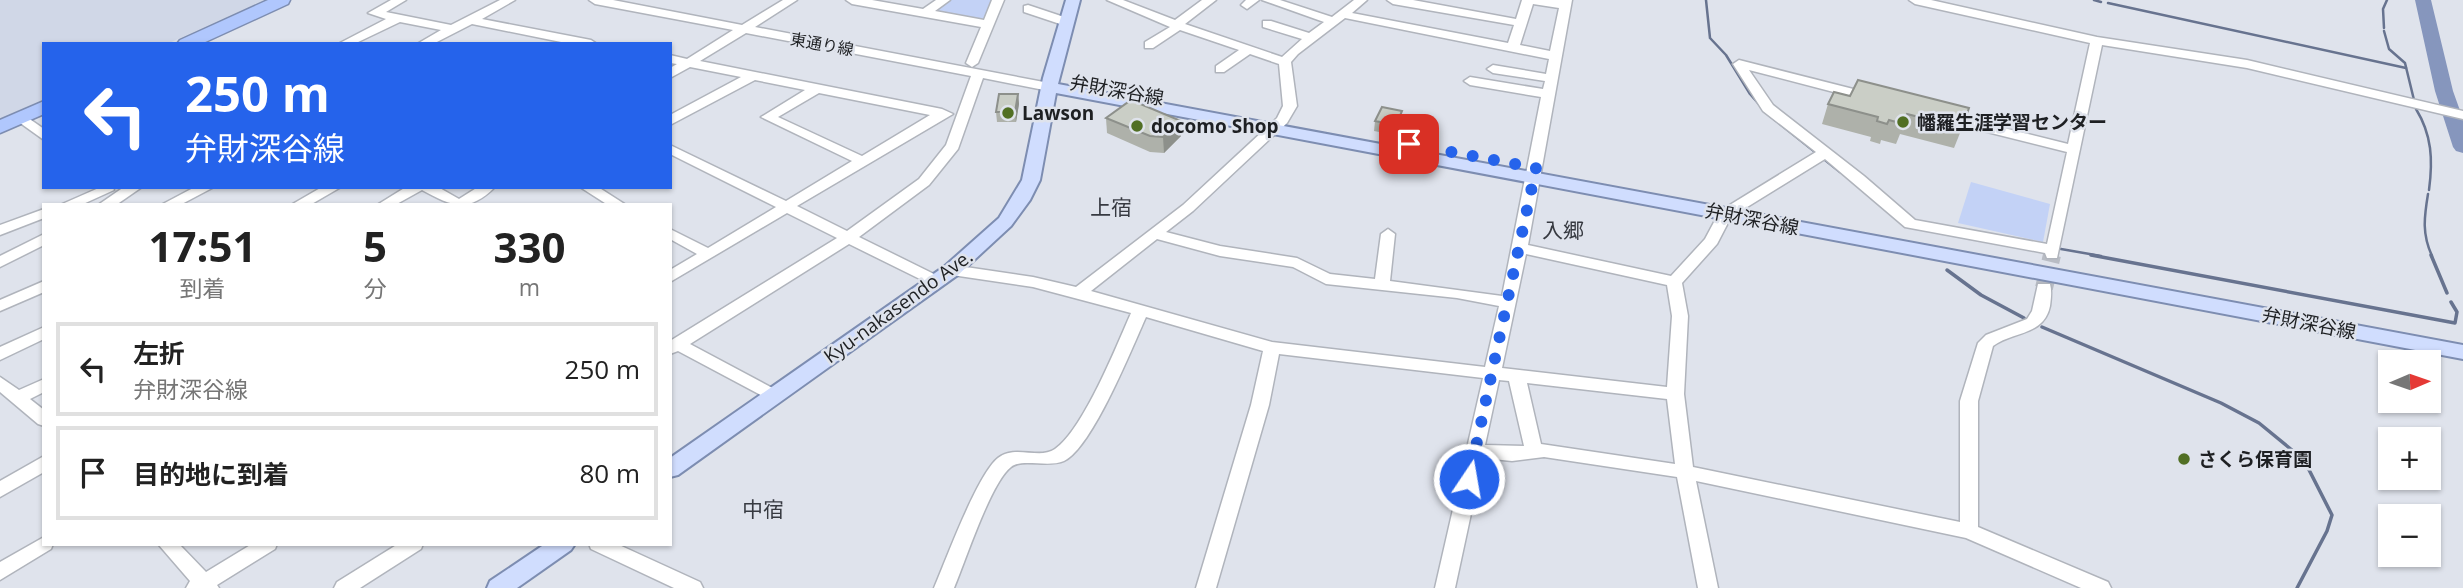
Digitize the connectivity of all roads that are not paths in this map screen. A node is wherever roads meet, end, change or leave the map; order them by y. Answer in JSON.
{"nodes":[{"id":1,"x":282,"y":0,"type":"edge"},
{"id":2,"x":400,"y":0,"type":"edge"},
{"id":3,"x":509,"y":0,"type":"edge"},
{"id":4,"x":595,"y":0,"type":"edge"},
{"id":5,"x":629,"y":0,"type":"edge"},
{"id":6,"x":791,"y":0,"type":"edge"},
{"id":7,"x":944,"y":0,"type":"edge"},
{"id":8,"x":998,"y":0,"type":"edge"},
{"id":9,"x":1073,"y":0,"type":"edge"},
{"id":10,"x":1113,"y":0,"type":"edge"},
{"id":11,"x":1210,"y":0,"type":"edge"},
{"id":12,"x":1268,"y":0,"type":"edge"},
{"id":13,"x":1361,"y":0,"type":"edge"},
{"id":14,"x":1377,"y":0,"type":"edge"},
{"id":15,"x":1393,"y":0,"type":"edge"},
{"id":16,"x":1528,"y":0,"type":"edge"},
{"id":17,"x":1914,"y":0,"type":"edge"},
{"id":18,"x":861,"y":1,"type":"edge"},
{"id":19,"x":1565,"y":3,"type":"edge"},
{"id":20,"x":1138,"y":4,"type":"edge"},
{"id":21,"x":1028,"y":9,"type":"dead end"},
{"id":22,"x":925,"y":13,"type":"junction"},
{"id":23,"x":1342,"y":17,"type":"junction"},
{"id":24,"x":398,"y":18,"type":"junction"},
{"id":25,"x":471,"y":20,"type":"junction"},
{"id":26,"x":1066,"y":22,"type":"junction"},
{"id":27,"x":1521,"y":23,"type":"junction"},
{"id":28,"x":988,"y":24,"type":"junction"},
{"id":29,"x":1267,"y":24,"type":"dead end"},
{"id":30,"x":1177,"y":25,"type":"junction"},
{"id":31,"x":749,"y":26,"type":"junction"},
{"id":32,"x":453,"y":29,"type":"junction"},
{"id":33,"x":1311,"y":38,"type":"junction"},
{"id":34,"x":2097,"y":41,"type":"junction"},
{"id":35,"x":190,"y":42,"type":"edge"},
{"id":36,"x":348,"y":42,"type":"edge"},
{"id":37,"x":427,"y":42,"type":"edge"},
{"id":38,"x":581,"y":42,"type":"edge"},
{"id":39,"x":1149,"y":46,"type":"dead end"},
{"id":40,"x":1513,"y":48,"type":"junction"},
{"id":41,"x":1248,"y":50,"type":"junction"},
{"id":42,"x":1555,"y":56,"type":"junction"},
{"id":43,"x":672,"y":59,"type":"edge"},
{"id":44,"x":1285,"y":62,"type":"junction"},
{"id":45,"x":689,"y":63,"type":"junction"},
{"id":46,"x":975,"y":69,"type":"junction"},
{"id":47,"x":1220,"y":69,"type":"dead end"},
{"id":48,"x":1493,"y":69,"type":"dead end"},
{"id":49,"x":672,"y":73,"type":"edge"},
{"id":50,"x":754,"y":75,"type":"junction"},
{"id":51,"x":1550,"y":78,"type":"junction"},
{"id":52,"x":1470,"y":81,"type":"dead end"},
{"id":53,"x":1050,"y":83,"type":"junction"},
{"id":54,"x":818,"y":88,"type":"junction"},
{"id":55,"x":1547,"y":94,"type":"junction"},
{"id":56,"x":1886,"y":102,"type":"edge"},
{"id":57,"x":42,"y":108,"type":"edge"},
{"id":58,"x":1926,"y":112,"type":"edge"},
{"id":59,"x":942,"y":113,"type":"junction"},
{"id":60,"x":2463,"y":115,"type":"edge"},
{"id":61,"x":21,"y":117,"type":"junction"},
{"id":62,"x":965,"y":118,"type":"junction"},
{"id":63,"x":672,"y":120,"type":"edge"},
{"id":64,"x":1277,"y":124,"type":"junction"},
{"id":65,"x":0,"y":127,"type":"edge"},
{"id":66,"x":42,"y":134,"type":"edge"},
{"id":67,"x":672,"y":150,"type":"edge"},
{"id":68,"x":2074,"y":150,"type":"junction"},
{"id":69,"x":1826,"y":153,"type":"junction"},
{"id":70,"x":862,"y":161,"type":"junction"},
{"id":71,"x":1535,"y":173,"type":"junction"},
{"id":72,"x":130,"y":189,"type":"edge"},
{"id":73,"x":203,"y":189,"type":"edge"},
{"id":74,"x":330,"y":189,"type":"edge"},
{"id":75,"x":413,"y":189,"type":"edge"},
{"id":76,"x":431,"y":189,"type":"edge"},
{"id":77,"x":485,"y":189,"type":"edge"},
{"id":78,"x":591,"y":189,"type":"edge"},
{"id":79,"x":112,"y":197,"type":"edge"},
{"id":80,"x":78,"y":203,"type":"edge"},
{"id":81,"x":172,"y":203,"type":"edge"},
{"id":82,"x":302,"y":203,"type":"edge"},
{"id":83,"x":388,"y":203,"type":"edge"},
{"id":84,"x":456,"y":203,"type":"edge"},
{"id":85,"x":463,"y":203,"type":"edge"},
{"id":86,"x":615,"y":203,"type":"edge"},
{"id":87,"x":787,"y":207,"type":"junction"},
{"id":88,"x":1731,"y":209,"type":"junction"},
{"id":89,"x":42,"y":214,"type":"edge"},
{"id":90,"x":0,"y":230,"type":"edge"},
{"id":91,"x":672,"y":234,"type":"edge"},
{"id":92,"x":1154,"y":234,"type":"junction"},
{"id":93,"x":1388,"y":234,"type":"dead end"},
{"id":94,"x":849,"y":237,"type":"junction"},
{"id":95,"x":42,"y":240,"type":"edge"},
{"id":96,"x":1520,"y":248,"type":"junction"},
{"id":97,"x":708,"y":254,"type":"junction"},
{"id":98,"x":0,"y":262,"type":"edge"},
{"id":99,"x":944,"y":275,"type":"junction"},
{"id":100,"x":672,"y":276,"type":"edge"},
{"id":101,"x":1674,"y":282,"type":"junction"},
{"id":102,"x":1382,"y":285,"type":"junction"},
{"id":103,"x":42,"y":287,"type":"edge"},
{"id":104,"x":2044,"y":288,"type":"tunnel mouth"},
{"id":105,"x":1079,"y":293,"type":"junction"},
{"id":106,"x":1508,"y":302,"type":"junction"},
{"id":107,"x":0,"y":306,"type":"edge"},
{"id":108,"x":1140,"y":312,"type":"junction"},
{"id":109,"x":42,"y":333,"type":"edge"},
{"id":110,"x":675,"y":342,"type":"edge"},
{"id":111,"x":2463,"y":342,"type":"edge"},
{"id":112,"x":1272,"y":348,"type":"junction"},
{"id":113,"x":2463,"y":352,"type":"edge"},
{"id":114,"x":0,"y":354,"type":"edge"},
{"id":115,"x":1491,"y":374,"type":"junction"},
{"id":116,"x":1517,"y":378,"type":"junction"},
{"id":117,"x":0,"y":383,"type":"edge"},
{"id":118,"x":42,"y":386,"type":"edge"},
{"id":119,"x":1675,"y":394,"type":"junction"},
{"id":120,"x":774,"y":396,"type":"junction"},
{"id":121,"x":18,"y":398,"type":"junction"},
{"id":122,"x":42,"y":418,"type":"edge"},
{"id":123,"x":1534,"y":450,"type":"junction"},
{"id":124,"x":1475,"y":452,"type":"junction"},
{"id":125,"x":42,"y":464,"type":"edge"},
{"id":126,"x":672,"y":468,"type":"edge"},
{"id":127,"x":1685,"y":472,"type":"junction"},
{"id":128,"x":0,"y":490,"type":"edge"},
{"id":129,"x":1969,"y":531,"type":"junction"},
{"id":130,"x":42,"y":545,"type":"edge"},
{"id":131,"x":169,"y":546,"type":"edge"},
{"id":132,"x":265,"y":546,"type":"edge"},
{"id":133,"x":411,"y":546,"type":"edge"},
{"id":134,"x":560,"y":546,"type":"edge"},
{"id":135,"x":602,"y":546,"type":"edge"},
{"id":136,"x":0,"y":572,"type":"edge"},
{"id":137,"x":2074,"y":582,"type":"edge"},
{"id":138,"x":203,"y":586,"type":"edge"},
{"id":139,"x":344,"y":588,"type":"edge"},
{"id":140,"x":499,"y":588,"type":"edge"},
{"id":141,"x":693,"y":588,"type":"edge"},
{"id":142,"x":944,"y":588,"type":"edge"},
{"id":143,"x":1206,"y":588,"type":"edge"},
{"id":144,"x":1445,"y":588,"type":"edge"},
{"id":145,"x":1708,"y":588,"type":"edge"},
{"id":146,"x":2101,"y":588,"type":"edge"}],
"edges":[{"from":1,"to":35,"type":"highway"},
{"from":2,"to":24,"type":"street"},
{"from":3,"to":25,"type":"street"},
{"from":4,"to":31,"type":"street","name":"東通り線"},
{"from":5,"to":31,"type":"street","name":"東通り線"},
{"from":6,"to":31,"type":"street"},
{"from":7,"to":22,"type":"street"},
{"from":8,"to":28,"type":"street"},
{"from":9,"to":26,"type":"main road","name":"弁財深谷線"},
{"from":10,"to":20,"type":"street"},
{"from":11,"to":30,"type":"street"},
{"from":12,"to":23,"type":"street"},
{"from":13,"to":23,"type":"street"},
{"from":14,"to":23,"type":"street"},
{"from":15,"to":27,"type":"street"},
{"from":16,"to":19,"type":"street"},
{"from":16,"to":27,"type":"street"},
{"from":17,"to":34,"type":"street"},
{"from":18,"to":22,"type":"street"},
{"from":19,"to":42,"type":"street"},
{"from":20,"to":30,"type":"street"},
{"from":21,"to":26,"type":"street"},
{"from":22,"to":28,"type":"street"},
{"from":23,"to":33,"type":"street"},
{"from":23,"to":40,"type":"street"},
{"from":24,"to":32,"type":"street"},
{"from":24,"to":36,"type":"street"},
{"from":25,"to":32,"type":"street"},
{"from":25,"to":38,"type":"street"},
{"from":26,"to":53,"type":"main road","name":"弁財深谷線"},
{"from":27,"to":40,"type":"street"},
{"from":28,"to":46,"type":"street"},
{"from":29,"to":33,"type":"street"},
{"from":30,"to":39,"type":"street"},
{"from":30,"to":41,"type":"street"},
{"from":31,"to":45,"type":"street"},
{"from":31,"to":46,"type":"street","name":"東通り線"},
{"from":32,"to":37,"type":"street"},
{"from":33,"to":44,"type":"street"},
{"from":34,"to":60,"type":"street"},
{"from":34,"to":68,"type":"street"},
{"from":40,"to":42,"type":"street"},
{"from":41,"to":44,"type":"street"},
{"from":41,"to":47,"type":"street"},
{"from":42,"to":51,"type":"street"},
{"from":43,"to":45,"type":"street"},
{"from":44,"to":64,"type":"street"},
{"from":45,"to":49,"type":"street"},
{"from":45,"to":50,"type":"street"},
{"from":46,"to":53,"type":"street","name":"東通り線"},
{"from":46,"to":62,"type":"street"},
{"from":48,"to":51,"type":"street"},
{"from":50,"to":54,"type":"street"},
{"from":50,"to":63,"type":"street"},
{"from":51,"to":55,"type":"street"},
{"from":52,"to":55,"type":"street"},
{"from":53,"to":64,"type":"main road","name":"弁財深谷線"},
{"from":53,"to":99,"type":"main road","name":"Kyu-nakasendo Ave."},
{"from":54,"to":59,"type":"street"},
{"from":54,"to":70,"type":"street"},
{"from":55,"to":71,"type":"street"},
{"from":56,"to":69,"type":"street"},
{"from":57,"to":61,"type":"highway"},
{"from":58,"to":68,"type":"street"},
{"from":59,"to":62,"type":"street"},
{"from":59,"to":70,"type":"street"},
{"from":61,"to":65,"type":"highway"},
{"from":61,"to":66,"type":"street"},
{"from":62,"to":94,"type":"street"},
{"from":64,"to":71,"type":"main road","name":"弁財深谷線"},
{"from":64,"to":92,"type":"street"},
{"from":67,"to":87,"type":"street"},
{"from":68,"to":69,"type":"street"},
{"from":69,"to":88,"type":"street"},
{"from":70,"to":87,"type":"street"},
{"from":71,"to":88,"type":"main road","name":"弁財深谷線"},
{"from":71,"to":96,"type":"street"},
{"from":72,"to":79,"type":"street"},
{"from":73,"to":81,"type":"street"},
{"from":74,"to":82,"type":"street"},
{"from":75,"to":83,"type":"street"},
{"from":76,"to":84,"type":"street"},
{"from":77,"to":85,"type":"street"},
{"from":78,"to":86,"type":"street"},
{"from":79,"to":80,"type":"street"},
{"from":87,"to":94,"type":"street"},
{"from":87,"to":97,"type":"street"},
{"from":88,"to":101,"type":"street"},
{"from":88,"to":111,"type":"main road","name":"弁財深谷線"},
{"from":88,"to":113,"type":"main road","name":"弁財深谷線"},
{"from":89,"to":90,"type":"street"},
{"from":91,"to":97,"type":"street"},
{"from":92,"to":102,"type":"street"},
{"from":92,"to":105,"type":"street"},
{"from":93,"to":102,"type":"street"},
{"from":94,"to":99,"type":"street"},
{"from":94,"to":110,"type":"street"},
{"from":95,"to":98,"type":"street"},
{"from":96,"to":101,"type":"street"},
{"from":96,"to":106,"type":"street"},
{"from":97,"to":100,"type":"street"},
{"from":99,"to":105,"type":"street"},
{"from":99,"to":120,"type":"main road","name":"Kyu-nakasendo Ave."},
{"from":101,"to":119,"type":"street"},
{"from":102,"to":106,"type":"street"},
{"from":103,"to":107,"type":"street"},
{"from":104,"to":129,"type":"street"},
{"from":105,"to":108,"type":"street"},
{"from":106,"to":115,"type":"street"},
{"from":108,"to":112,"type":"street"},
{"from":108,"to":142,"type":"street"},
{"from":109,"to":114,"type":"street"},
{"from":110,"to":120,"type":"street"},
{"from":112,"to":115,"type":"street"},
{"from":112,"to":143,"type":"street"},
{"from":115,"to":116,"type":"street"},
{"from":115,"to":124,"type":"street"},
{"from":116,"to":119,"type":"street"},
{"from":116,"to":123,"type":"street"},
{"from":117,"to":121,"type":"street"},
{"from":118,"to":121,"type":"street"},
{"from":119,"to":127,"type":"street"},
{"from":120,"to":126,"type":"main road","name":"Kyu-nakasendo Ave."},
{"from":121,"to":122,"type":"street"},
{"from":123,"to":124,"type":"street"},
{"from":123,"to":127,"type":"street"},
{"from":124,"to":144,"type":"street"},
{"from":125,"to":128,"type":"street"},
{"from":127,"to":129,"type":"street"},
{"from":127,"to":145,"type":"street"},
{"from":129,"to":137,"type":"street"},
{"from":130,"to":136,"type":"street"},
{"from":131,"to":138,"type":"street"},
{"from":132,"to":138,"type":"street"},
{"from":133,"to":139,"type":"street"},
{"from":134,"to":140,"type":"main road"},
{"from":135,"to":141,"type":"street"},
{"from":137,"to":146,"type":"street"}]}
